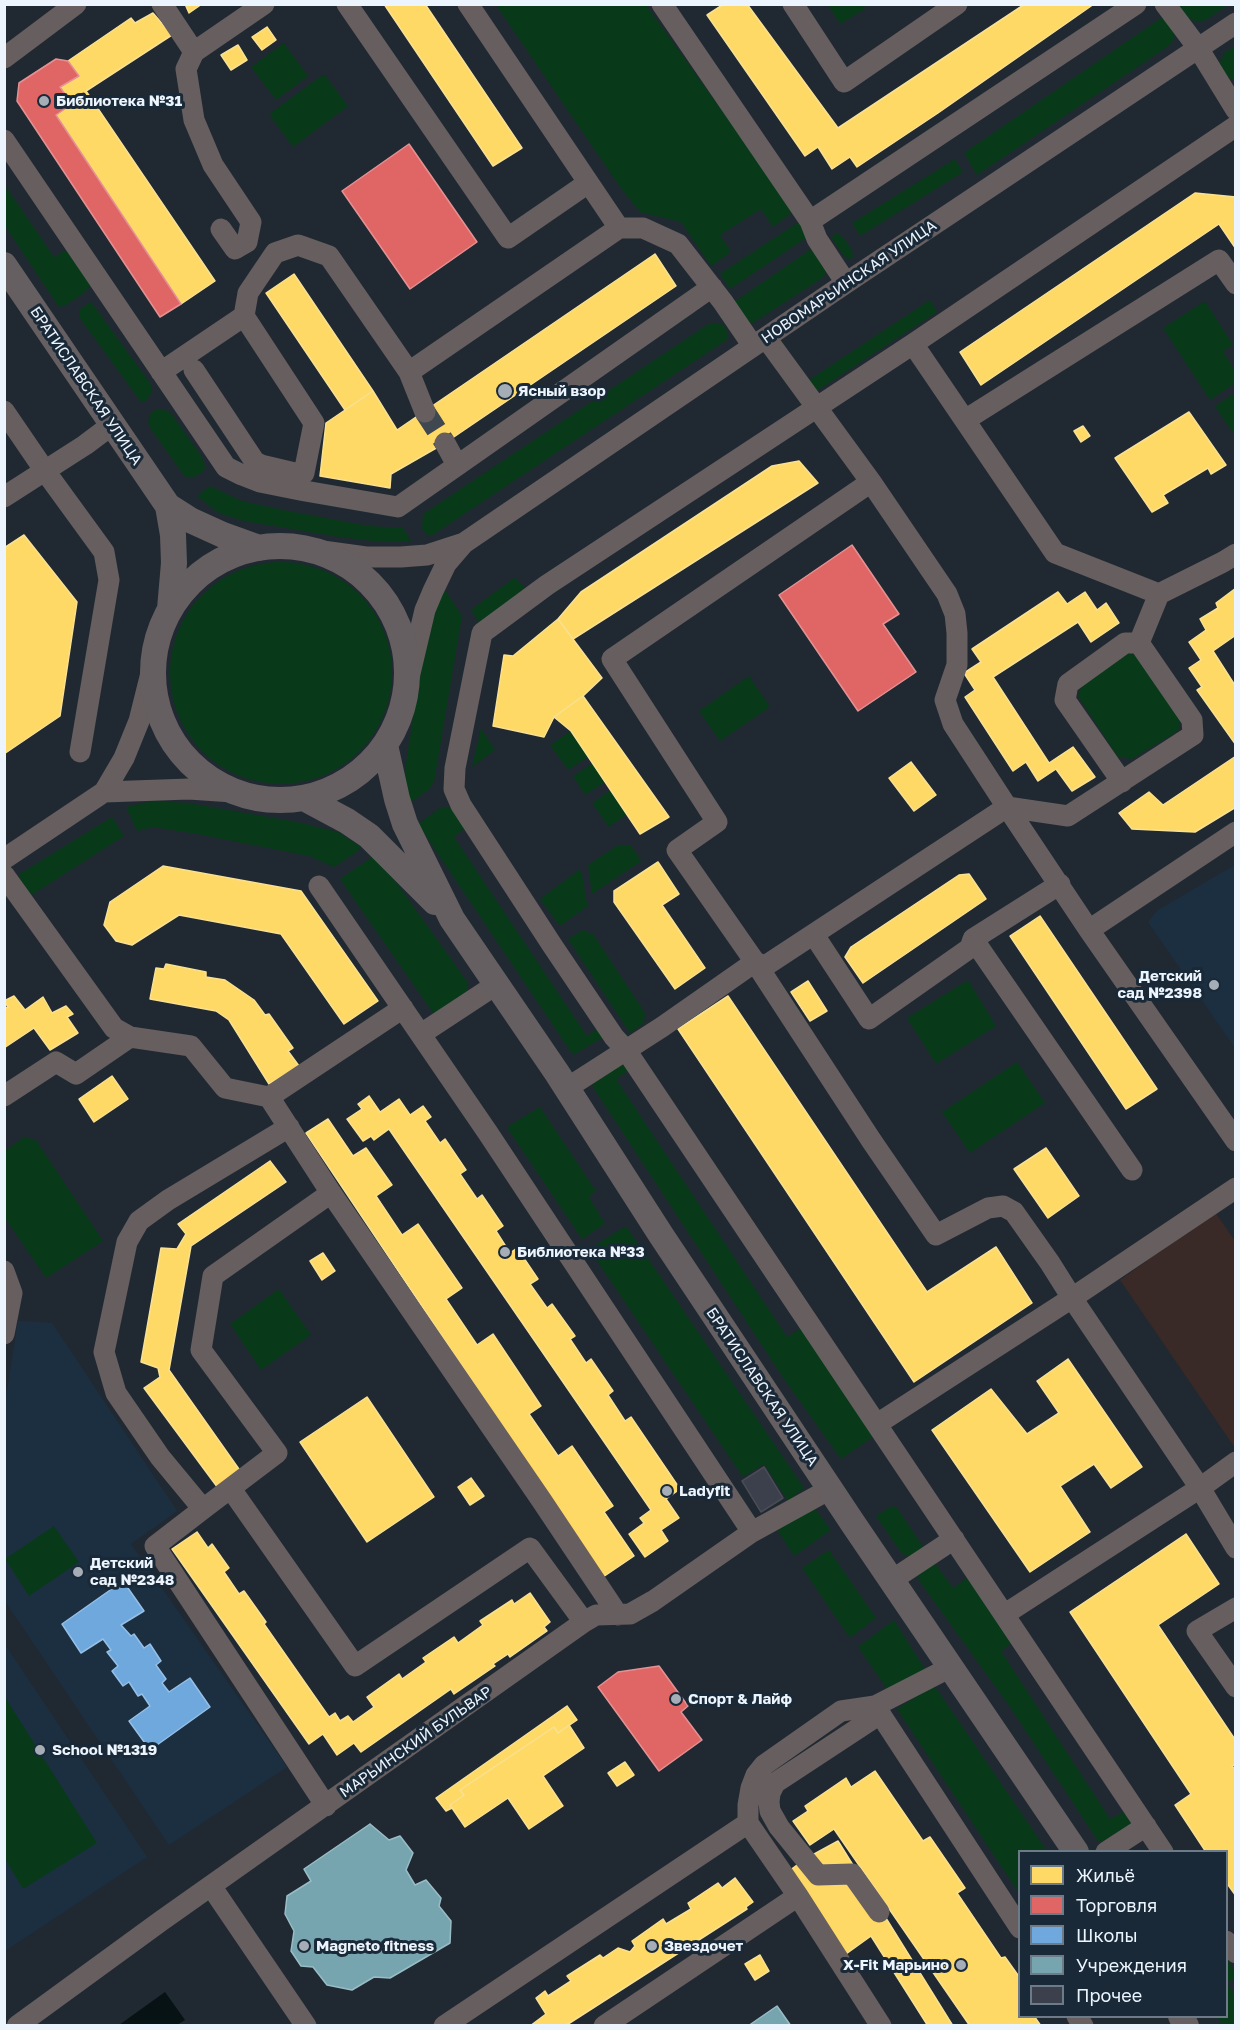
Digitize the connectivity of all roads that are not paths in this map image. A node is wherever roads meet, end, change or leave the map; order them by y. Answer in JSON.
{"nodes":[{"id":1,"x":76,"y":4,"type":"edge"},
{"id":2,"x":162,"y":4,"type":"edge"},
{"id":3,"x":264,"y":4,"type":"edge"},
{"id":4,"x":347,"y":4,"type":"edge"},
{"id":5,"x":468,"y":4,"type":"edge"},
{"id":6,"x":793,"y":4,"type":"edge"},
{"id":7,"x":957,"y":4,"type":"edge"},
{"id":8,"x":1136,"y":4,"type":"edge"},
{"id":9,"x":1165,"y":4,"type":"edge"},
{"id":10,"x":667,"y":6,"type":"edge"},
{"id":11,"x":1236,"y":23,"type":"edge"},
{"id":12,"x":1198,"y":48,"type":"junction"},
{"id":13,"x":195,"y":52,"type":"junction"},
{"id":14,"x":4,"y":57,"type":"edge"},
{"id":15,"x":1236,"y":110,"type":"edge"},
{"id":16,"x":1236,"y":126,"type":"edge"},
{"id":17,"x":4,"y":140,"type":"edge"},
{"id":18,"x":588,"y":183,"type":"junction"},
{"id":19,"x":810,"y":221,"type":"junction"},
{"id":20,"x":619,"y":228,"type":"junction"},
{"id":21,"x":221,"y":229,"type":"dead end"},
{"id":22,"x":4,"y":265,"type":"edge"},
{"id":23,"x":846,"y":283,"type":"junction"},
{"id":24,"x":1236,"y":284,"type":"edge"},
{"id":25,"x":712,"y":287,"type":"junction"},
{"id":26,"x":244,"y":316,"type":"junction"},
{"id":27,"x":760,"y":342,"type":"junction"},
{"id":28,"x":913,"y":344,"type":"junction"},
{"id":29,"x":194,"y":370,"type":"dead end"},
{"id":30,"x":161,"y":372,"type":"junction"},
{"id":31,"x":409,"y":372,"type":"junction"},
{"id":32,"x":817,"y":406,"type":"junction"},
{"id":33,"x":4,"y":411,"type":"edge"},
{"id":34,"x":425,"y":412,"type":"tunnel mouth"},
{"id":35,"x":965,"y":420,"type":"junction"},
{"id":36,"x":112,"y":424,"type":"junction"},
{"id":37,"x":445,"y":442,"type":"tunnel mouth"},
{"id":38,"x":457,"y":465,"type":"junction"},
{"id":39,"x":45,"y":471,"type":"junction"},
{"id":40,"x":871,"y":482,"type":"junction"},
{"id":41,"x":4,"y":497,"type":"edge"},
{"id":42,"x":168,"y":506,"type":"junction"},
{"id":43,"x":464,"y":543,"type":"junction"},
{"id":44,"x":259,"y":548,"type":"junction"},
{"id":45,"x":308,"y":549,"type":"junction"},
{"id":46,"x":1236,"y":554,"type":"edge"},
{"id":47,"x":1159,"y":594,"type":"junction"},
{"id":48,"x":170,"y":609,"type":"junction"},
{"id":49,"x":1139,"y":643,"type":"junction"},
{"id":50,"x":152,"y":669,"type":"junction"},
{"id":51,"x":407,"y":686,"type":"junction"},
{"id":52,"x":385,"y":745,"type":"junction"},
{"id":53,"x":80,"y":752,"type":"dead end"},
{"id":54,"x":1122,"y":782,"type":"junction"},
{"id":55,"x":104,"y":792,"type":"junction"},
{"id":56,"x":233,"y":792,"type":"junction"},
{"id":57,"x":304,"y":798,"type":"junction"},
{"id":58,"x":1007,"y":807,"type":"junction"},
{"id":59,"x":1236,"y":832,"type":"edge"},
{"id":60,"x":8,"y":850,"type":"edge"},
{"id":61,"x":4,"y":875,"type":"edge"},
{"id":62,"x":1060,"y":884,"type":"junction"},
{"id":63,"x":319,"y":886,"type":"dead end"},
{"id":64,"x":452,"y":919,"type":"junction"},
{"id":65,"x":1089,"y":930,"type":"junction"},
{"id":66,"x":814,"y":935,"type":"junction"},
{"id":67,"x":973,"y":939,"type":"junction"},
{"id":68,"x":755,"y":962,"type":"junction"},
{"id":69,"x":497,"y":984,"type":"junction"},
{"id":70,"x":403,"y":1008,"type":"junction"},
{"id":71,"x":421,"y":1034,"type":"junction"},
{"id":72,"x":130,"y":1037,"type":"junction"},
{"id":73,"x":626,"y":1050,"type":"junction"},
{"id":74,"x":567,"y":1088,"type":"junction"},
{"id":75,"x":4,"y":1096,"type":"edge"},
{"id":76,"x":269,"y":1097,"type":"junction"},
{"id":77,"x":289,"y":1127,"type":"junction"},
{"id":78,"x":1236,"y":1141,"type":"edge"},
{"id":79,"x":1132,"y":1170,"type":"dead end"},
{"id":80,"x":1236,"y":1188,"type":"edge"},
{"id":81,"x":331,"y":1193,"type":"junction"},
{"id":82,"x":4,"y":1271,"type":"edge"},
{"id":83,"x":1072,"y":1298,"type":"junction"},
{"id":84,"x":4,"y":1334,"type":"edge"},
{"id":85,"x":877,"y":1425,"type":"junction"},
{"id":86,"x":1236,"y":1462,"type":"edge"},
{"id":87,"x":1200,"y":1488,"type":"junction"},
{"id":88,"x":231,"y":1489,"type":"junction"},
{"id":89,"x":830,"y":1489,"type":"junction"},
{"id":90,"x":203,"y":1509,"type":"junction"},
{"id":91,"x":752,"y":1532,"type":"junction"},
{"id":92,"x":954,"y":1539,"type":"junction"},
{"id":93,"x":1236,"y":1548,"type":"edge"},
{"id":94,"x":892,"y":1580,"type":"junction"},
{"id":95,"x":1236,"y":1608,"type":"edge"},
{"id":96,"x":1005,"y":1614,"type":"junction"},
{"id":97,"x":618,"y":1615,"type":"junction"},
{"id":98,"x":584,"y":1622,"type":"junction"},
{"id":99,"x":951,"y":1667,"type":"junction"},
{"id":100,"x":1236,"y":1688,"type":"edge"},
{"id":101,"x":878,"y":1710,"type":"junction"},
{"id":102,"x":326,"y":1806,"type":"junction"},
{"id":103,"x":748,"y":1823,"type":"junction"},
{"id":104,"x":1146,"y":1826,"type":"junction"},
{"id":105,"x":1075,"y":1850,"type":"edge"},
{"id":106,"x":1108,"y":1850,"type":"edge"},
{"id":107,"x":1162,"y":1850,"type":"edge"},
{"id":108,"x":211,"y":1886,"type":"junction"},
{"id":109,"x":798,"y":1896,"type":"junction"},
{"id":110,"x":879,"y":1912,"type":"dead end"},
{"id":111,"x":1018,"y":1925,"type":"edge"},
{"id":112,"x":470,"y":2018,"type":"edge"},
{"id":113,"x":17,"y":2025,"type":"edge"},
{"id":114,"x":306,"y":2025,"type":"edge"},
{"id":115,"x":444,"y":2025,"type":"edge"},
{"id":116,"x":604,"y":2025,"type":"edge"},
{"id":117,"x":881,"y":2025,"type":"edge"}],
"edges":[{"from":1,"to":14,"type":"street"},
{"from":2,"to":13,"type":"street"},
{"from":3,"to":13,"type":"street"},
{"from":4,"to":18,"type":"street"},
{"from":5,"to":18,"type":"street"},
{"from":6,"to":7,"type":"street"},
{"from":8,"to":19,"type":"street"},
{"from":9,"to":12,"type":"street"},
{"from":10,"to":19,"type":"street"},
{"from":11,"to":12,"type":"street","name":"НОВОМАРЬИНСКАЯ УЛИЦА"},
{"from":12,"to":15,"type":"street"},
{"from":12,"to":23,"type":"street","name":"НОВОМАРЬИНСКАЯ УЛИЦА"},
{"from":13,"to":21,"type":"street"},
{"from":16,"to":28,"type":"street"},
{"from":17,"to":30,"type":"street"},
{"from":18,"to":20,"type":"street"},
{"from":19,"to":23,"type":"street"},
{"from":20,"to":25,"type":"street"},
{"from":20,"to":31,"type":"street"},
{"from":22,"to":36,"type":"main road","name":"БРАТИСЛАВСКАЯ УЛИЦА"},
{"from":23,"to":27,"type":"street","name":"НОВОМАРЬИНСКАЯ УЛИЦА"},
{"from":24,"to":35,"type":"street"},
{"from":25,"to":27,"type":"street"},
{"from":25,"to":38,"type":"street"},
{"from":26,"to":29,"type":"street"},
{"from":26,"to":30,"type":"street"},
{"from":26,"to":31,"type":"street"},
{"from":27,"to":32,"type":"street"},
{"from":27,"to":43,"type":"street","name":"НОВОМАРЬИНСКАЯ УЛИЦА"},
{"from":28,"to":32,"type":"street"},
{"from":28,"to":35,"type":"street"},
{"from":30,"to":38,"type":"street"},
{"from":31,"to":34,"type":"street"},
{"from":32,"to":40,"type":"street"},
{"from":32,"to":73,"type":"street"},
{"from":33,"to":39,"type":"street"},
{"from":35,"to":47,"type":"street"},
{"from":36,"to":39,"type":"street"},
{"from":36,"to":42,"type":"main road","name":"БРАТИСЛАВСКАЯ УЛИЦА"},
{"from":37,"to":38,"type":"street"},
{"from":39,"to":41,"type":"street"},
{"from":39,"to":53,"type":"street"},
{"from":40,"to":58,"type":"street"},
{"from":40,"to":68,"type":"street"},
{"from":42,"to":44,"type":"main road","name":"БРАТИСЛАВСКАЯ УЛИЦА"},
{"from":42,"to":48,"type":"main road","name":"БРАТИСЛАВСКАЯ УЛИЦА"},
{"from":43,"to":45,"type":"street","name":"НОВОМАРЬИНСКАЯ УЛИЦА"},
{"from":43,"to":51,"type":"street","name":"НОВОМАРЬИНСКАЯ УЛИЦА"},
{"from":44,"to":45,"type":"main road","name":"БРАТИСЛАВСКАЯ УЛИЦА"},
{"from":44,"to":48,"type":"main road","name":"БРАТИСЛАВСКАЯ УЛИЦА"},
{"from":45,"to":51,"type":"main road","name":"БРАТИСЛАВСКАЯ УЛИЦА"},
{"from":46,"to":47,"type":"street"},
{"from":47,"to":49,"type":"street"},
{"from":48,"to":50,"type":"main road","name":"БРАТИСЛАВСКАЯ УЛИЦА"},
{"from":49,"to":54,"type":"street"},
{"from":49,"to":54,"type":"street"},
{"from":50,"to":55,"type":"street"},
{"from":50,"to":56,"type":"main road","name":"БРАТИСЛАВСКАЯ УЛИЦА"},
{"from":51,"to":52,"type":"main road","name":"БРАТИСЛАВСКАЯ УЛИЦА"},
{"from":52,"to":57,"type":"main road","name":"БРАТИСЛАВСКАЯ УЛИЦА"},
{"from":52,"to":64,"type":"main road","name":"БРАТИСЛАВСКАЯ УЛИЦА"},
{"from":54,"to":58,"type":"street"},
{"from":55,"to":56,"type":"street"},
{"from":55,"to":60,"type":"street"},
{"from":56,"to":57,"type":"main road","name":"БРАТИСЛАВСКАЯ УЛИЦА"},
{"from":57,"to":64,"type":"main road","name":"БРАТИСЛАВСКАЯ УЛИЦА"},
{"from":58,"to":62,"type":"street"},
{"from":58,"to":66,"type":"street"},
{"from":59,"to":65,"type":"street"},
{"from":61,"to":72,"type":"street"},
{"from":62,"to":65,"type":"street"},
{"from":62,"to":67,"type":"street"},
{"from":63,"to":70,"type":"street"},
{"from":64,"to":69,"type":"main road","name":"БРАТИСЛАВСКАЯ УЛИЦА"},
{"from":65,"to":78,"type":"street"},
{"from":66,"to":67,"type":"street"},
{"from":66,"to":68,"type":"street"},
{"from":67,"to":79,"type":"street"},
{"from":68,"to":73,"type":"street"},
{"from":68,"to":83,"type":"street"},
{"from":69,"to":71,"type":"street"},
{"from":69,"to":74,"type":"main road","name":"БРАТИСЛАВСКАЯ УЛИЦА"},
{"from":70,"to":71,"type":"street"},
{"from":70,"to":76,"type":"street"},
{"from":71,"to":91,"type":"street"},
{"from":72,"to":75,"type":"street"},
{"from":72,"to":76,"type":"street"},
{"from":73,"to":74,"type":"street"},
{"from":73,"to":85,"type":"street"},
{"from":74,"to":89,"type":"main road","name":"БРАТИСЛАВСКАЯ УЛИЦА"},
{"from":76,"to":77,"type":"street"},
{"from":77,"to":81,"type":"street"},
{"from":77,"to":90,"type":"street"},
{"from":80,"to":83,"type":"street"},
{"from":81,"to":88,"type":"street"},
{"from":81,"to":97,"type":"street"},
{"from":82,"to":84,"type":"street"},
{"from":83,"to":85,"type":"street"},
{"from":83,"to":87,"type":"street"},
{"from":85,"to":92,"type":"street"},
{"from":86,"to":87,"type":"street"},
{"from":87,"to":93,"type":"street"},
{"from":87,"to":96,"type":"street"},
{"from":88,"to":90,"type":"street"},
{"from":88,"to":98,"type":"street"},
{"from":89,"to":91,"type":"street","name":"МАРЬИНСКИЙ БУЛЬВАР"},
{"from":89,"to":94,"type":"main road","name":"БРАТИСЛАВСКАЯ УЛИЦА"},
{"from":90,"to":102,"type":"street"},
{"from":91,"to":97,"type":"street","name":"МАРЬИНСКИЙ БУЛЬВАР"},
{"from":92,"to":94,"type":"street"},
{"from":92,"to":96,"type":"street"},
{"from":94,"to":99,"type":"main road","name":"БРАТИСЛАВСКАЯ УЛИЦА"},
{"from":95,"to":100,"type":"street"},
{"from":96,"to":104,"type":"street"},
{"from":97,"to":98,"type":"street","name":"МАРЬИНСКИЙ БУЛЬВАР"},
{"from":98,"to":102,"type":"street","name":"МАРЬИНСКИЙ БУЛЬВАР"},
{"from":99,"to":101,"type":"street"},
{"from":99,"to":105,"type":"main road","name":"БРАТИСЛАВСКАЯ УЛИЦА"},
{"from":101,"to":103,"type":"street"},
{"from":101,"to":110,"type":"street"},
{"from":101,"to":111,"type":"street"},
{"from":102,"to":108,"type":"street","name":"МАРЬИНСКИЙ БУЛЬВАР"},
{"from":103,"to":109,"type":"street"},
{"from":103,"to":112,"type":"street"},
{"from":104,"to":106,"type":"street"},
{"from":104,"to":107,"type":"street"},
{"from":108,"to":113,"type":"street","name":"МАРЬИНСКИЙ БУЛЬВАР"},
{"from":108,"to":114,"type":"street"},
{"from":109,"to":116,"type":"street"},
{"from":109,"to":117,"type":"street"},
{"from":112,"to":115,"type":"street"}]}
